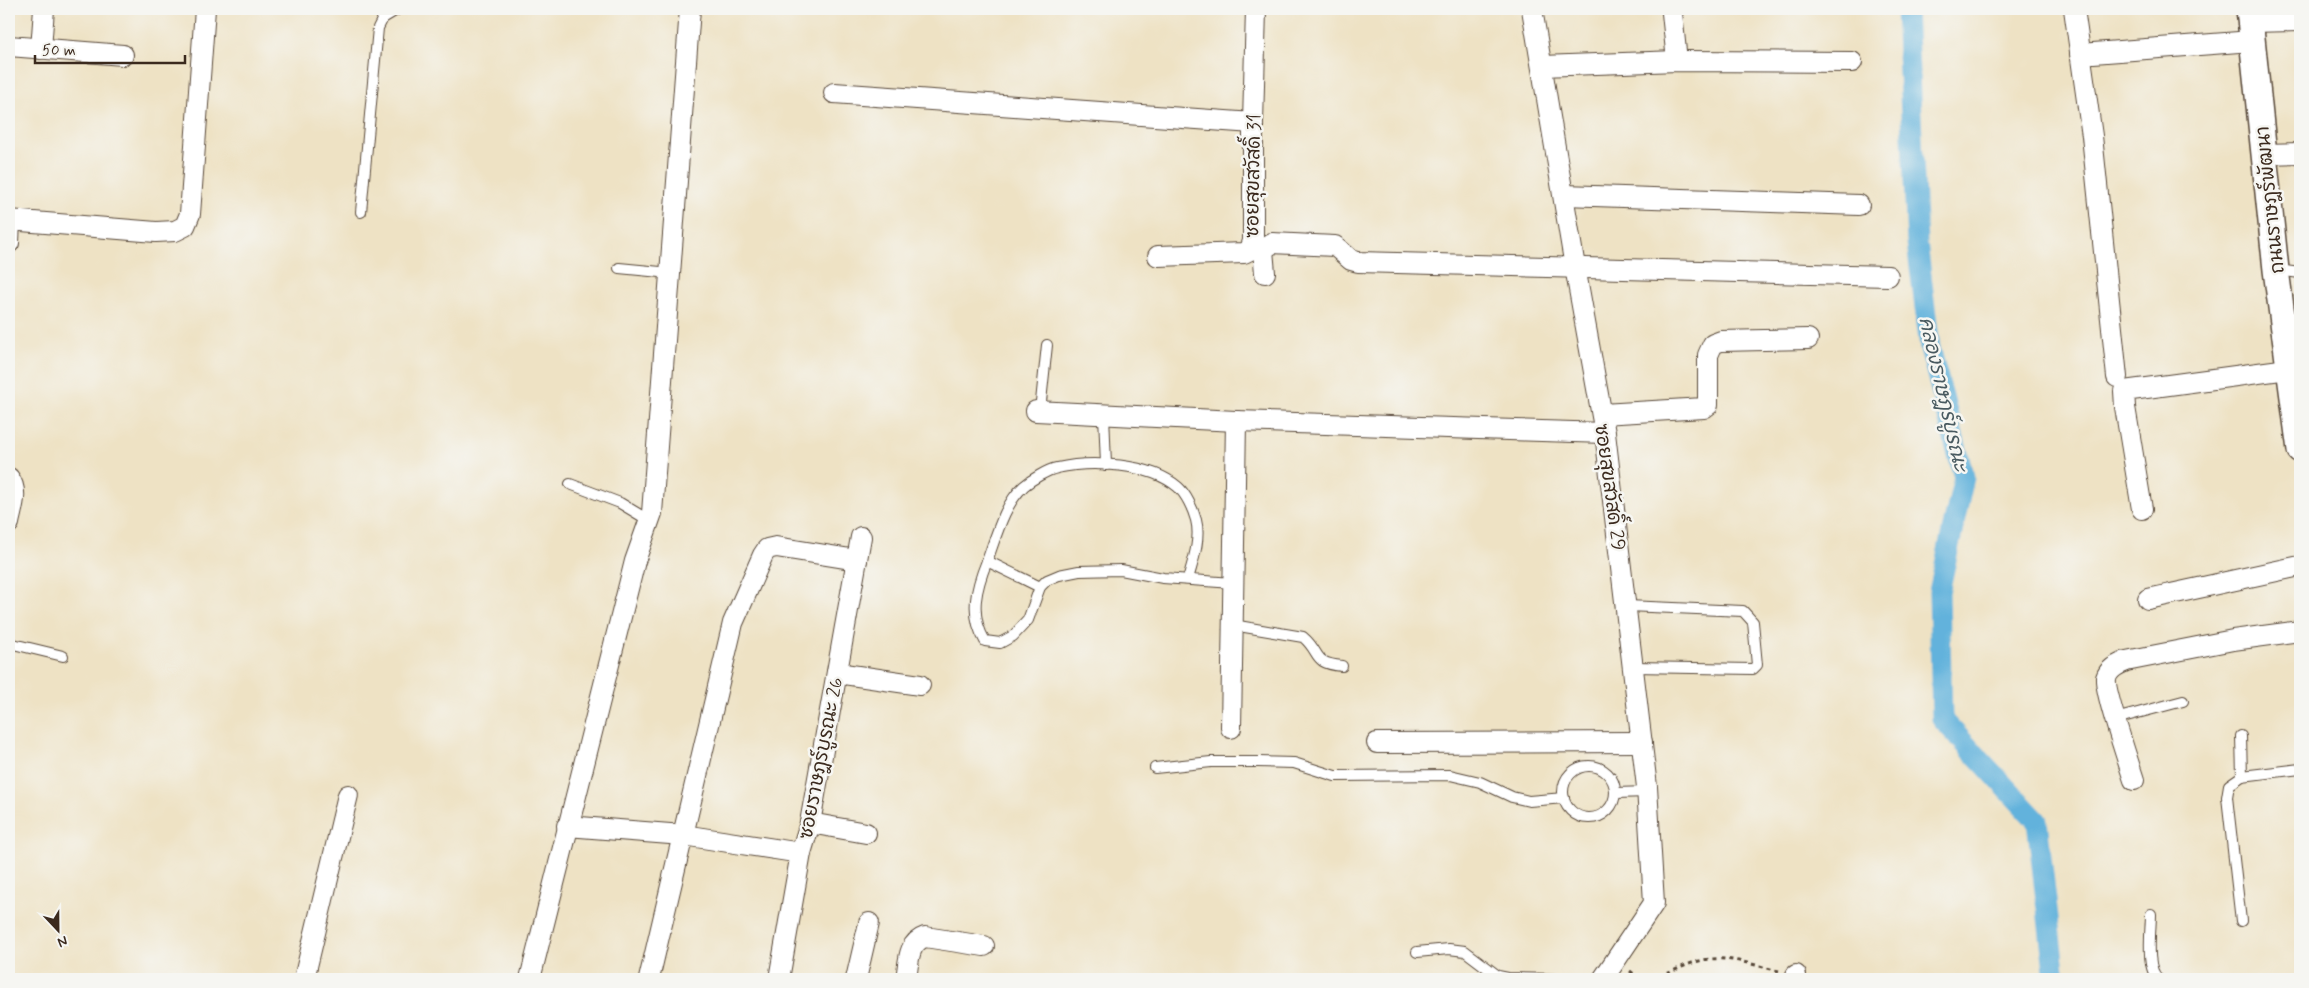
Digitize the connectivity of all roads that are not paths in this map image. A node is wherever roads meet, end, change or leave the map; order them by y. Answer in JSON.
{"nodes":[{"id":1,"x":44,"y":9,"type":"edge"},
{"id":2,"x":205,"y":9,"type":"edge"},
{"id":3,"x":398,"y":9,"type":"edge"},
{"id":4,"x":690,"y":9,"type":"edge"},
{"id":5,"x":1256,"y":9,"type":"edge"},
{"id":6,"x":1532,"y":9,"type":"edge"},
{"id":7,"x":1673,"y":9,"type":"edge"},
{"id":8,"x":2074,"y":9,"type":"edge"},
{"id":9,"x":2300,"y":21,"type":"edge"},
{"id":10,"x":2251,"y":24,"type":"edge"},
{"id":11,"x":9,"y":46,"type":"edge"},
{"id":12,"x":41,"y":49,"type":"junction"},
{"id":13,"x":2080,"y":54,"type":"junction"},
{"id":14,"x":123,"y":55,"type":"dead end"},
{"id":15,"x":1678,"y":61,"type":"junction"},
{"id":16,"x":1852,"y":62,"type":"dead end"},
{"id":17,"x":1542,"y":66,"type":"junction"},
{"id":18,"x":834,"y":93,"type":"dead end"},
{"id":19,"x":1253,"y":122,"type":"junction"},
{"id":20,"x":2300,"y":153,"type":"edge"},
{"id":21,"x":2264,"y":154,"type":"junction"},
{"id":22,"x":1564,"y":195,"type":"junction"},
{"id":23,"x":1859,"y":205,"type":"dead end"},
{"id":24,"x":361,"y":212,"type":"dead end"},
{"id":25,"x":9,"y":220,"type":"edge"},
{"id":26,"x":9,"y":243,"type":"edge"},
{"id":27,"x":1158,"y":256,"type":"dead end"},
{"id":28,"x":1575,"y":267,"type":"junction"},
{"id":29,"x":619,"y":268,"type":"dead end"},
{"id":30,"x":2276,"y":270,"type":"junction"},
{"id":31,"x":1265,"y":273,"type":"dead end"},
{"id":32,"x":2300,"y":273,"type":"edge"},
{"id":33,"x":671,"y":274,"type":"junction"},
{"id":34,"x":1888,"y":276,"type":"dead end"},
{"id":35,"x":1808,"y":339,"type":"dead end"},
{"id":36,"x":1047,"y":344,"type":"dead end"},
{"id":37,"x":2288,"y":369,"type":"junction"},
{"id":38,"x":2116,"y":376,"type":"dead end"},
{"id":39,"x":1038,"y":411,"type":"joint"},
{"id":40,"x":1104,"y":414,"type":"junction"},
{"id":41,"x":1236,"y":421,"type":"junction"},
{"id":42,"x":1603,"y":424,"type":"junction"},
{"id":43,"x":2300,"y":450,"type":"edge"},
{"id":44,"x":1106,"y":466,"type":"junction"},
{"id":45,"x":9,"y":478,"type":"edge"},
{"id":46,"x":570,"y":484,"type":"dead end"},
{"id":47,"x":2142,"y":509,"type":"dead end"},
{"id":48,"x":650,"y":521,"type":"junction"},
{"id":49,"x":9,"y":523,"type":"edge"},
{"id":50,"x":861,"y":537,"type":"dead end"},
{"id":51,"x":857,"y":560,"type":"junction"},
{"id":52,"x":987,"y":561,"type":"junction"},
{"id":53,"x":2300,"y":566,"type":"edge"},
{"id":54,"x":1188,"y":580,"type":"junction"},
{"id":55,"x":1233,"y":583,"type":"junction"},
{"id":56,"x":1040,"y":587,"type":"junction"},
{"id":57,"x":2148,"y":598,"type":"dead end"},
{"id":58,"x":1627,"y":606,"type":"junction"},
{"id":59,"x":1233,"y":626,"type":"junction"},
{"id":60,"x":2300,"y":631,"type":"edge"},
{"id":61,"x":9,"y":643,"type":"edge"},
{"id":62,"x":63,"y":656,"type":"dead end"},
{"id":63,"x":1342,"y":666,"type":"dead end"},
{"id":64,"x":1633,"y":667,"type":"junction"},
{"id":65,"x":836,"y":674,"type":"junction"},
{"id":66,"x":920,"y":685,"type":"dead end"},
{"id":67,"x":2183,"y":701,"type":"dead end"},
{"id":68,"x":2115,"y":719,"type":"junction"},
{"id":69,"x":1231,"y":728,"type":"dead end"},
{"id":70,"x":2242,"y":736,"type":"dead end"},
{"id":71,"x":1642,"y":742,"type":"junction"},
{"id":72,"x":1377,"y":743,"type":"dead end"},
{"id":73,"x":1155,"y":768,"type":"dead end"},
{"id":74,"x":2300,"y":769,"type":"edge"},
{"id":75,"x":2242,"y":776,"type":"junction"},
{"id":76,"x":2134,"y":780,"type":"dead end"},
{"id":77,"x":1616,"y":792,"type":"junction"},
{"id":78,"x":1647,"y":792,"type":"junction"},
{"id":79,"x":348,"y":795,"type":"dead end"},
{"id":80,"x":1564,"y":798,"type":"junction"},
{"id":81,"x":810,"y":823,"type":"junction"},
{"id":82,"x":568,"y":826,"type":"junction"},
{"id":83,"x":866,"y":833,"type":"dead end"},
{"id":84,"x":683,"y":835,"type":"junction"},
{"id":85,"x":800,"y":853,"type":"junction"},
{"id":86,"x":2151,"y":914,"type":"dead end"},
{"id":87,"x":2241,"y":920,"type":"dead end"},
{"id":88,"x":868,"y":923,"type":"dead end"},
{"id":89,"x":984,"y":946,"type":"dead end"},
{"id":90,"x":1417,"y":952,"type":"dead end"},
{"id":91,"x":304,"y":979,"type":"edge"},
{"id":92,"x":530,"y":979,"type":"edge"},
{"id":93,"x":649,"y":979,"type":"edge"},
{"id":94,"x":779,"y":979,"type":"edge"},
{"id":95,"x":856,"y":979,"type":"edge"},
{"id":96,"x":906,"y":979,"type":"edge"},
{"id":97,"x":1557,"y":979,"type":"edge"},
{"id":98,"x":1603,"y":979,"type":"edge"},
{"id":99,"x":2159,"y":979,"type":"edge"}],
"edges":[{"from":1,"to":12,"type":"street"},
{"from":2,"to":25,"type":"street"},
{"from":3,"to":24,"type":"lane"},
{"from":4,"to":33,"type":"street"},
{"from":5,"to":19,"type":"street","name":"ซอยสุขสวัสดิ์ 31"},
{"from":6,"to":17,"type":"street","name":"ซอยสุขสวัสดิ์ 29"},
{"from":7,"to":15,"type":"street"},
{"from":8,"to":13,"type":"street"},
{"from":9,"to":10,"type":"street"},
{"from":10,"to":13,"type":"street"},
{"from":10,"to":21,"type":"street","name":"ถนนราษฎร์พัฒนา"},
{"from":11,"to":12,"type":"street"},
{"from":12,"to":14,"type":"street"},
{"from":13,"to":38,"type":"street"},
{"from":15,"to":16,"type":"street"},
{"from":15,"to":17,"type":"street"},
{"from":17,"to":22,"type":"street","name":"ซอยสุขสวัสดิ์ 29"},
{"from":18,"to":19,"type":"street"},
{"from":19,"to":27,"type":"street","name":"ซอยสุขสวัสดิ์ 31"},
{"from":20,"to":21,"type":"street"},
{"from":21,"to":30,"type":"street","name":"ถนนราษฎร์พัฒนา"},
{"from":22,"to":23,"type":"street"},
{"from":22,"to":28,"type":"street","name":"ซอยสุขสวัสดิ์ 29"},
{"from":25,"to":26,"type":"street"},
{"from":28,"to":31,"type":"street"},
{"from":28,"to":34,"type":"street"},
{"from":28,"to":42,"type":"street","name":"ซอยสุขสวัสดิ์ 29"},
{"from":29,"to":33,"type":"lane"},
{"from":30,"to":32,"type":"lane"},
{"from":30,"to":37,"type":"street","name":"ถนนราษฎร์พัฒนา"},
{"from":33,"to":48,"type":"street"},
{"from":35,"to":42,"type":"street"},
{"from":36,"to":39,"type":"lane"},
{"from":37,"to":43,"type":"street","name":"ถนนราษฎร์พัฒนา"},
{"from":37,"to":47,"type":"street"},
{"from":39,"to":40,"type":"street"},
{"from":40,"to":41,"type":"street"},
{"from":40,"to":44,"type":"lane"},
{"from":41,"to":42,"type":"street"},
{"from":41,"to":55,"type":"street"},
{"from":42,"to":58,"type":"street","name":"ซอยสุขสวัสดิ์ 29"},
{"from":44,"to":52,"type":"lane"},
{"from":44,"to":54,"type":"lane"},
{"from":45,"to":49,"type":"street"},
{"from":46,"to":48,"type":"lane"},
{"from":48,"to":82,"type":"street"},
{"from":50,"to":51,"type":"street","name":"ซอยราษฎร์บูรณะ 26"},
{"from":51,"to":65,"type":"street","name":"ซอยราษฎร์บูรณะ 26"},
{"from":51,"to":84,"type":"street"},
{"from":52,"to":56,"type":"lane"},
{"from":52,"to":56,"type":"lane"},
{"from":53,"to":57,"type":"street"},
{"from":54,"to":55,"type":"lane"},
{"from":54,"to":56,"type":"lane"},
{"from":55,"to":59,"type":"street"},
{"from":58,"to":64,"type":"street","name":"ซอยสุขสวัสดิ์ 29"},
{"from":58,"to":64,"type":"lane"},
{"from":59,"to":63,"type":"lane"},
{"from":59,"to":69,"type":"street"},
{"from":60,"to":68,"type":"street"},
{"from":61,"to":62,"type":"lane"},
{"from":64,"to":71,"type":"street","name":"ซอยสุขสวัสดิ์ 29"},
{"from":65,"to":66,"type":"street"},
{"from":65,"to":81,"type":"street","name":"ซอยราษฎร์บูรณะ 26"},
{"from":67,"to":68,"type":"lane"},
{"from":68,"to":76,"type":"street"},
{"from":70,"to":75,"type":"lane"},
{"from":71,"to":72,"type":"street"},
{"from":71,"to":78,"type":"street","name":"ซอยสุขสวัสดิ์ 29"},
{"from":73,"to":80,"type":"lane"},
{"from":74,"to":75,"type":"lane"},
{"from":75,"to":87,"type":"lane"},
{"from":77,"to":78,"type":"lane"},
{"from":77,"to":80,"type":"lane"},
{"from":77,"to":80,"type":"lane"},
{"from":78,"to":98,"type":"street","name":"ซอยสุขสวัสดิ์ 29"},
{"from":79,"to":91,"type":"street"},
{"from":81,"to":83,"type":"street"},
{"from":81,"to":85,"type":"street","name":"ซอยราษฎร์บูรณะ 26"},
{"from":82,"to":84,"type":"street"},
{"from":82,"to":92,"type":"street"},
{"from":84,"to":85,"type":"street"},
{"from":84,"to":93,"type":"street"},
{"from":85,"to":94,"type":"street","name":"ซอยราษฎร์บูรณะ 26"},
{"from":86,"to":99,"type":"lane"},
{"from":88,"to":95,"type":"street"},
{"from":89,"to":96,"type":"street"},
{"from":90,"to":97,"type":"lane"}]}
